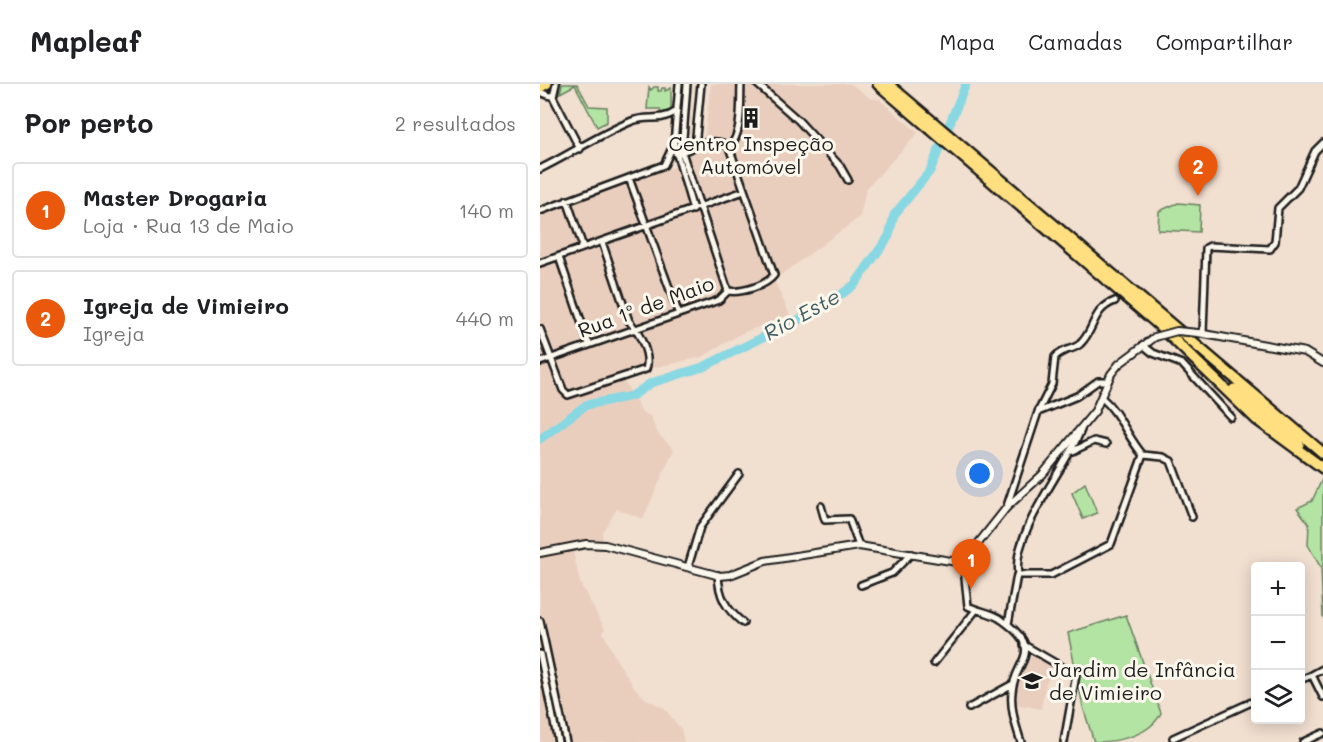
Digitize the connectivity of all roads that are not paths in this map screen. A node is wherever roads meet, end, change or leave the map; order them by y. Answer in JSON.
{"nodes":[{"id":1,"x":547,"y":84,"type":"edge"},
{"id":2,"x":556,"y":84,"type":"edge"},
{"id":3,"x":679,"y":84,"type":"edge"},
{"id":4,"x":687,"y":84,"type":"edge"},
{"id":5,"x":701,"y":84,"type":"edge"},
{"id":6,"x":741,"y":84,"type":"edge"},
{"id":7,"x":757,"y":84,"type":"edge"},
{"id":8,"x":878,"y":84,"type":"edge"},
{"id":9,"x":888,"y":84,"type":"edge"},
{"id":10,"x":540,"y":90,"type":"edge"},
{"id":11,"x":553,"y":97,"type":"junction"},
{"id":12,"x":677,"y":111,"type":"junction"},
{"id":13,"x":665,"y":118,"type":"junction"},
{"id":14,"x":676,"y":118,"type":"junction"},
{"id":15,"x":684,"y":118,"type":"junction"},
{"id":16,"x":675,"y":130,"type":"junction"},
{"id":17,"x":1323,"y":143,"type":"edge"},
{"id":18,"x":674,"y":144,"type":"junction"},
{"id":19,"x":694,"y":147,"type":"junction"},
{"id":20,"x":729,"y":147,"type":"junction"},
{"id":21,"x":580,"y":149,"type":"junction"},
{"id":22,"x":679,"y":153,"type":"junction"},
{"id":23,"x":970,"y":158,"type":"junction"},
{"id":24,"x":540,"y":169,"type":"edge"},
{"id":25,"x":628,"y":178,"type":"junction"},
{"id":26,"x":848,"y":180,"type":"dead end"},
{"id":27,"x":744,"y":191,"type":"junction"},
{"id":28,"x":567,"y":201,"type":"junction"},
{"id":29,"x":700,"y":207,"type":"junction"},
{"id":30,"x":693,"y":210,"type":"junction"},
{"id":31,"x":540,"y":211,"type":"edge"},
{"id":32,"x":647,"y":226,"type":"junction"},
{"id":33,"x":602,"y":242,"type":"junction"},
{"id":34,"x":580,"y":249,"type":"junction"},
{"id":35,"x":559,"y":256,"type":"junction"},
{"id":36,"x":540,"y":263,"type":"edge"},
{"id":37,"x":728,"y":291,"type":"junction"},
{"id":38,"x":1115,"y":301,"type":"dead end"},
{"id":39,"x":678,"y":312,"type":"junction"},
{"id":40,"x":635,"y":328,"type":"junction"},
{"id":41,"x":540,"y":329,"type":"edge"},
{"id":42,"x":1200,"y":333,"type":"junction"},
{"id":43,"x":589,"y":344,"type":"junction"},
{"id":44,"x":1143,"y":345,"type":"junction"},
{"id":45,"x":550,"y":358,"type":"junction"},
{"id":46,"x":540,"y":362,"type":"edge"},
{"id":47,"x":1323,"y":363,"type":"edge"},
{"id":48,"x":1108,"y":381,"type":"junction"},
{"id":49,"x":1102,"y":398,"type":"junction"},
{"id":50,"x":1038,"y":412,"type":"junction"},
{"id":51,"x":1232,"y":417,"type":"dead end"},
{"id":52,"x":1083,"y":425,"type":"junction"},
{"id":53,"x":1106,"y":444,"type":"dead end"},
{"id":54,"x":1320,"y":450,"type":"edge"},
{"id":55,"x":1073,"y":451,"type":"junction"},
{"id":56,"x":1143,"y":455,"type":"junction"},
{"id":57,"x":1323,"y":468,"type":"edge"},
{"id":58,"x":739,"y":474,"type":"dead end"},
{"id":59,"x":821,"y":506,"type":"dead end"},
{"id":60,"x":1007,"y":507,"type":"junction"},
{"id":61,"x":1192,"y":517,"type":"dead end"},
{"id":62,"x":860,"y":546,"type":"junction"},
{"id":63,"x":540,"y":553,"type":"edge"},
{"id":64,"x":911,"y":554,"type":"junction"},
{"id":65,"x":963,"y":559,"type":"junction"},
{"id":66,"x":688,"y":567,"type":"junction"},
{"id":67,"x":1018,"y":574,"type":"junction"},
{"id":68,"x":718,"y":575,"type":"junction"},
{"id":69,"x":861,"y":585,"type":"dead end"},
{"id":70,"x":976,"y":610,"type":"junction"},
{"id":71,"x":540,"y":621,"type":"edge"},
{"id":72,"x":743,"y":622,"type":"dead end"},
{"id":73,"x":1008,"y":624,"type":"junction"},
{"id":74,"x":1024,"y":645,"type":"junction"},
{"id":75,"x":540,"y":654,"type":"edge"},
{"id":76,"x":934,"y":663,"type":"dead end"},
{"id":77,"x":1323,"y":669,"type":"edge"},
{"id":78,"x":1312,"y":675,"type":"junction"},
{"id":79,"x":1305,"y":678,"type":"edge"},
{"id":80,"x":1013,"y":684,"type":"junction"},
{"id":81,"x":1323,"y":697,"type":"edge"},
{"id":82,"x":1251,"y":702,"type":"edge"},
{"id":83,"x":969,"y":708,"type":"dead end"},
{"id":84,"x":1323,"y":733,"type":"edge"},
{"id":85,"x":1173,"y":738,"type":"dead end"},
{"id":86,"x":558,"y":742,"type":"edge"},
{"id":87,"x":566,"y":742,"type":"edge"},
{"id":88,"x":1021,"y":742,"type":"edge"},
{"id":89,"x":1064,"y":742,"type":"edge"},
{"id":90,"x":1303,"y":742,"type":"edge"}],
"edges":[{"from":1,"to":10,"type":"main road"},
{"from":2,"to":11,"type":"street"},
{"from":3,"to":12,"type":"street"},
{"from":4,"to":15,"type":"street"},
{"from":5,"to":19,"type":"street"},
{"from":6,"to":20,"type":"street"},
{"from":7,"to":26,"type":"street"},
{"from":8,"to":23,"type":"highway"},
{"from":9,"to":23,"type":"highway"},
{"from":10,"to":11,"type":"street"},
{"from":11,"to":21,"type":"street"},
{"from":12,"to":13,"type":"street"},
{"from":12,"to":14,"type":"street"},
{"from":13,"to":16,"type":"street"},
{"from":13,"to":21,"type":"street"},
{"from":14,"to":15,"type":"street"},
{"from":14,"to":16,"type":"street"},
{"from":15,"to":22,"type":"street"},
{"from":16,"to":18,"type":"street"},
{"from":17,"to":42,"type":"street"},
{"from":18,"to":22,"type":"street"},
{"from":18,"to":25,"type":"street"},
{"from":19,"to":20,"type":"street"},
{"from":19,"to":22,"type":"street"},
{"from":20,"to":27,"type":"street"},
{"from":21,"to":24,"type":"street"},
{"from":22,"to":29,"type":"street"},
{"from":22,"to":30,"type":"street"},
{"from":23,"to":54,"type":"highway"},
{"from":23,"to":57,"type":"highway"},
{"from":25,"to":28,"type":"street"},
{"from":25,"to":32,"type":"street"},
{"from":27,"to":29,"type":"street"},
{"from":27,"to":37,"type":"street","name":"Rua 1º de Maio"},
{"from":28,"to":31,"type":"street"},
{"from":28,"to":34,"type":"street"},
{"from":29,"to":30,"type":"street"},
{"from":29,"to":37,"type":"street"},
{"from":30,"to":32,"type":"street"},
{"from":32,"to":33,"type":"street"},
{"from":32,"to":39,"type":"street"},
{"from":33,"to":34,"type":"street"},
{"from":33,"to":40,"type":"street"},
{"from":34,"to":35,"type":"street"},
{"from":35,"to":36,"type":"street"},
{"from":35,"to":43,"type":"street"},
{"from":37,"to":39,"type":"street","name":"Rua 1º de Maio"},
{"from":38,"to":50,"type":"street"},
{"from":39,"to":40,"type":"street","name":"Rua 1º de Maio"},
{"from":40,"to":43,"type":"street","name":"Rua 1º de Maio"},
{"from":40,"to":45,"type":"street"},
{"from":41,"to":45,"type":"street"},
{"from":42,"to":44,"type":"street","bridge":true},
{"from":42,"to":47,"type":"street"},
{"from":43,"to":45,"type":"street","name":"Rua 1º de Maio"},
{"from":44,"to":48,"type":"street"},
{"from":44,"to":51,"type":"street"},
{"from":45,"to":46,"type":"street","name":"Rua 1º de Maio"},
{"from":48,"to":49,"type":"street"},
{"from":48,"to":50,"type":"street"},
{"from":49,"to":52,"type":"street"},
{"from":49,"to":56,"type":"street"},
{"from":50,"to":60,"type":"street"},
{"from":52,"to":55,"type":"street"},
{"from":52,"to":60,"type":"street"},
{"from":53,"to":55,"type":"street"},
{"from":55,"to":67,"type":"street"},
{"from":56,"to":61,"type":"street"},
{"from":56,"to":67,"type":"street"},
{"from":58,"to":66,"type":"street"},
{"from":59,"to":62,"type":"street"},
{"from":60,"to":65,"type":"street"},
{"from":62,"to":64,"type":"street"},
{"from":62,"to":68,"type":"street"},
{"from":63,"to":66,"type":"street"},
{"from":64,"to":65,"type":"street"},
{"from":64,"to":69,"type":"street"},
{"from":65,"to":70,"type":"street"},
{"from":66,"to":68,"type":"street"},
{"from":67,"to":73,"type":"street"},
{"from":68,"to":72,"type":"street"},
{"from":70,"to":73,"type":"street"},
{"from":70,"to":76,"type":"street"},
{"from":71,"to":87,"type":"street"},
{"from":73,"to":74,"type":"street"},
{"from":74,"to":80,"type":"street"},
{"from":74,"to":89,"type":"street"},
{"from":75,"to":86,"type":"street"},
{"from":77,"to":78,"type":"street"},
{"from":78,"to":79,"type":"street"},
{"from":78,"to":81,"type":"street"},
{"from":80,"to":83,"type":"street"},
{"from":80,"to":88,"type":"street"},
{"from":82,"to":85,"type":"street"},
{"from":84,"to":90,"type":"street"}]}
